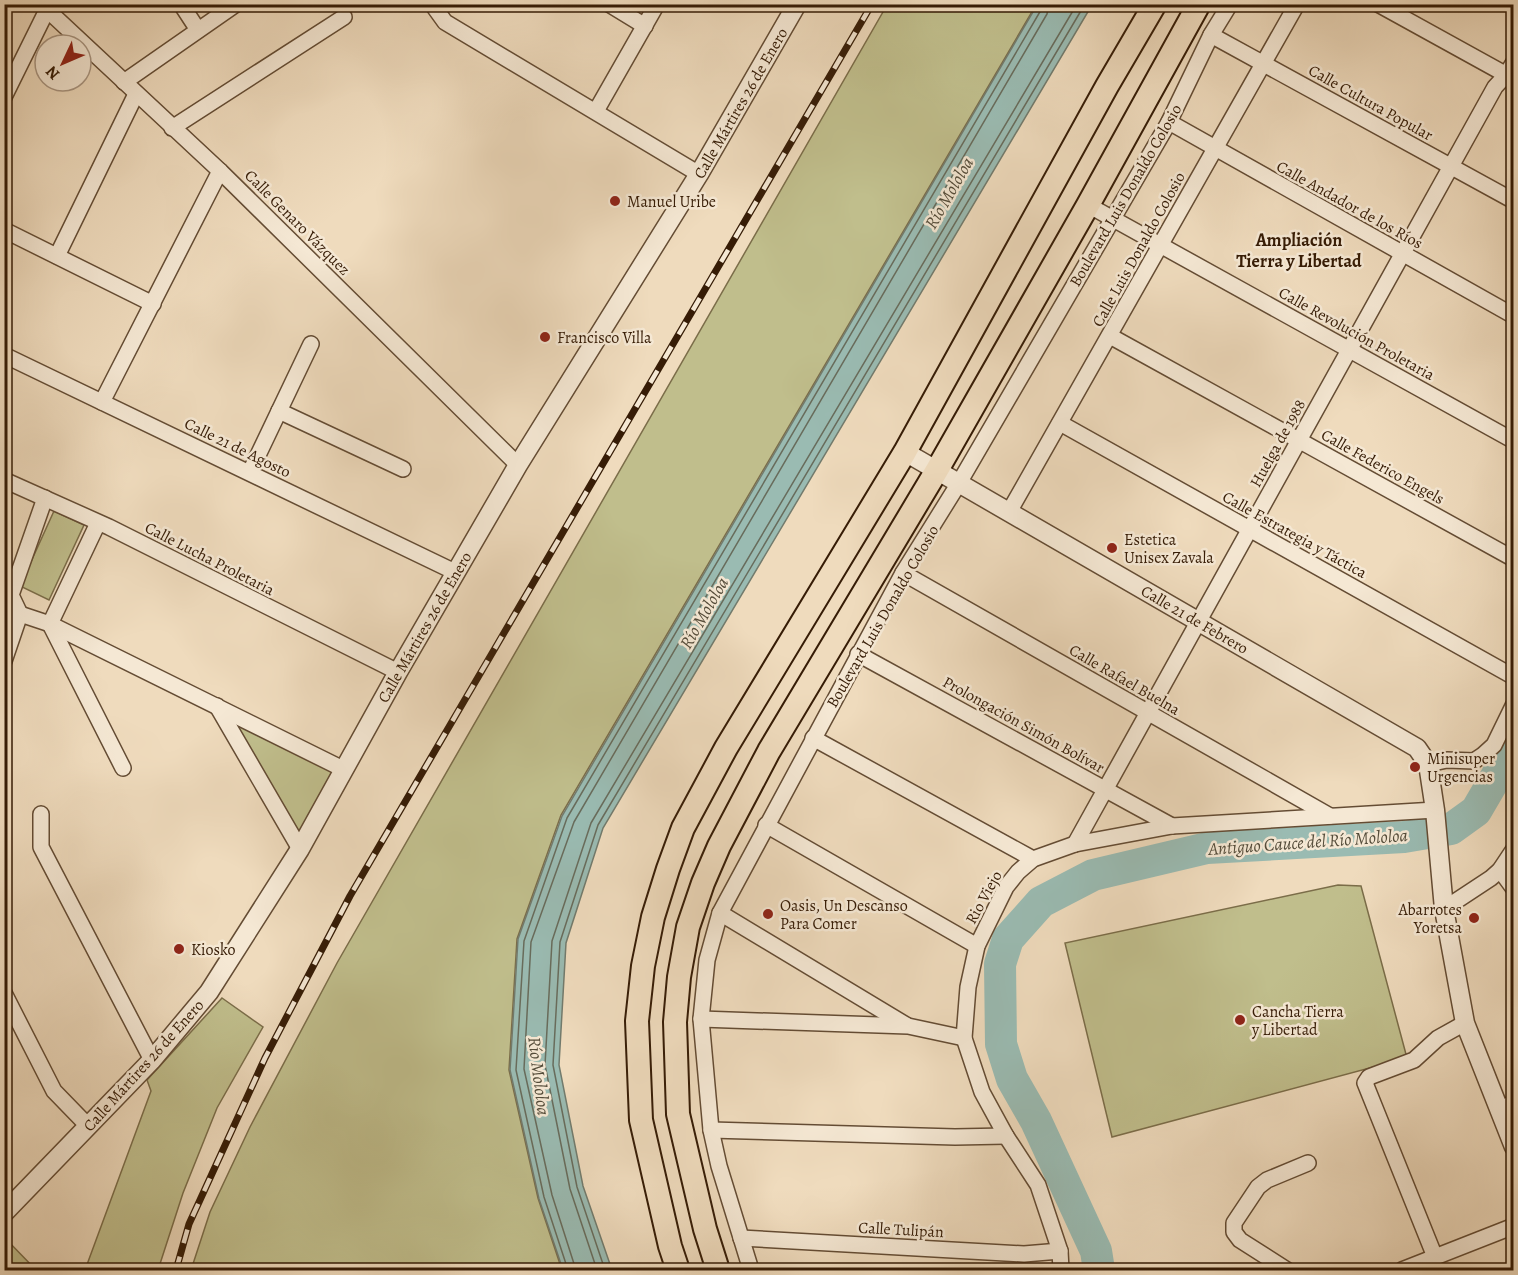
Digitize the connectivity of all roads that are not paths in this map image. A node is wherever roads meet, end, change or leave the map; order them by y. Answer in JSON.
{"nodes":[{"id":1,"x":181,"y":4,"type":"edge"},
{"id":2,"x":236,"y":4,"type":"edge"},
{"id":3,"x":432,"y":4,"type":"edge"},
{"id":4,"x":609,"y":4,"type":"edge"},
{"id":5,"x":657,"y":4,"type":"edge"},
{"id":6,"x":797,"y":4,"type":"edge"},
{"id":7,"x":1155,"y":4,"type":"edge"},
{"id":8,"x":1199,"y":4,"type":"edge"},
{"id":9,"x":1230,"y":4,"type":"edge"},
{"id":10,"x":1297,"y":4,"type":"edge"},
{"id":11,"x":1378,"y":4,"type":"edge"},
{"id":12,"x":44,"y":7,"type":"edge"},
{"id":13,"x":344,"y":17,"type":"dead end"},
{"id":14,"x":645,"y":26,"type":"junction"},
{"id":15,"x":198,"y":30,"type":"junction"},
{"id":16,"x":1211,"y":35,"type":"junction"},
{"id":17,"x":1263,"y":64,"type":"junction"},
{"id":18,"x":1511,"y":72,"type":"edge"},
{"id":19,"x":124,"y":82,"type":"junction"},
{"id":20,"x":136,"y":94,"type":"junction"},
{"id":21,"x":4,"y":97,"type":"edge"},
{"id":22,"x":596,"y":111,"type":"junction"},
{"id":23,"x":1169,"y":122,"type":"junction"},
{"id":24,"x":172,"y":128,"type":"junction"},
{"id":25,"x":1215,"y":149,"type":"junction"},
{"id":26,"x":1451,"y":166,"type":"junction"},
{"id":27,"x":220,"y":171,"type":"junction"},
{"id":28,"x":699,"y":174,"type":"junction"},
{"id":29,"x":1514,"y":201,"type":"edge"},
{"id":30,"x":1088,"y":205,"type":"junction"},
{"id":31,"x":1113,"y":218,"type":"junction"},
{"id":32,"x":4,"y":230,"type":"edge"},
{"id":33,"x":1161,"y":245,"type":"junction"},
{"id":34,"x":1402,"y":254,"type":"junction"},
{"id":35,"x":57,"y":256,"type":"junction"},
{"id":36,"x":153,"y":304,"type":"junction"},
{"id":37,"x":1514,"y":316,"type":"edge"},
{"id":38,"x":1110,"y":336,"type":"junction"},
{"id":39,"x":310,"y":344,"type":"dead end"},
{"id":40,"x":1349,"y":350,"type":"junction"},
{"id":41,"x":4,"y":355,"type":"edge"},
{"id":42,"x":102,"y":402,"type":"junction"},
{"id":43,"x":279,"y":411,"type":"junction"},
{"id":44,"x":1060,"y":423,"type":"junction"},
{"id":45,"x":1299,"y":441,"type":"junction"},
{"id":46,"x":1514,"y":441,"type":"edge"},
{"id":47,"x":905,"y":452,"type":"junction"},
{"id":48,"x":518,"y":465,"type":"junction"},
{"id":49,"x":403,"y":469,"type":"dead end"},
{"id":50,"x":937,"y":470,"type":"junction"},
{"id":51,"x":250,"y":472,"type":"junction"},
{"id":52,"x":4,"y":480,"type":"edge"},
{"id":53,"x":959,"y":483,"type":"junction"},
{"id":54,"x":45,"y":498,"type":"junction"},
{"id":55,"x":1009,"y":512,"type":"junction"},
{"id":56,"x":98,"y":523,"type":"junction"},
{"id":57,"x":1250,"y":530,"type":"junction"},
{"id":58,"x":1514,"y":559,"type":"edge"},
{"id":59,"x":455,"y":572,"type":"junction"},
{"id":60,"x":903,"y":573,"type":"junction"},
{"id":61,"x":20,"y":614,"type":"junction"},
{"id":62,"x":1199,"y":621,"type":"junction"},
{"id":63,"x":50,"y":624,"type":"junction"},
{"id":64,"x":858,"y":654,"type":"junction"},
{"id":65,"x":4,"y":661,"type":"edge"},
{"id":66,"x":398,"y":672,"type":"junction"},
{"id":67,"x":1514,"y":677,"type":"edge"},
{"id":68,"x":1514,"y":704,"type":"edge"},
{"id":69,"x":217,"y":706,"type":"junction"},
{"id":70,"x":1148,"y":712,"type":"junction"},
{"id":71,"x":813,"y":738,"type":"junction"},
{"id":72,"x":1428,"y":764,"type":"junction"},
{"id":73,"x":123,"y":768,"type":"dead end"},
{"id":74,"x":343,"y":769,"type":"junction"},
{"id":75,"x":1106,"y":790,"type":"junction"},
{"id":76,"x":41,"y":814,"type":"dead end"},
{"id":77,"x":1330,"y":816,"type":"junction"},
{"id":78,"x":1436,"y":816,"type":"junction"},
{"id":79,"x":766,"y":825,"type":"junction"},
{"id":80,"x":1172,"y":826,"type":"junction"},
{"id":81,"x":1075,"y":844,"type":"junction"},
{"id":82,"x":300,"y":849,"type":"junction"},
{"id":83,"x":1514,"y":849,"type":"edge"},
{"id":84,"x":1033,"y":859,"type":"junction"},
{"id":85,"x":1500,"y":870,"type":"junction"},
{"id":86,"x":1514,"y":889,"type":"edge"},
{"id":87,"x":1444,"y":909,"type":"junction"},
{"id":88,"x":720,"y":913,"type":"junction"},
{"id":89,"x":977,"y":946,"type":"junction"},
{"id":90,"x":4,"y":993,"type":"edge"},
{"id":91,"x":701,"y":1019,"type":"junction"},
{"id":92,"x":1465,"y":1023,"type":"junction"},
{"id":93,"x":908,"y":1026,"type":"junction"},
{"id":94,"x":964,"y":1038,"type":"junction"},
{"id":95,"x":152,"y":1060,"type":"junction"},
{"id":96,"x":1506,"y":1106,"type":"edge"},
{"id":97,"x":88,"y":1126,"type":"junction"},
{"id":98,"x":711,"y":1130,"type":"junction"},
{"id":99,"x":1006,"y":1136,"type":"junction"},
{"id":100,"x":1514,"y":1148,"type":"edge"},
{"id":101,"x":1308,"y":1163,"type":"dead end"},
{"id":102,"x":4,"y":1213,"type":"edge"},
{"id":103,"x":1514,"y":1226,"type":"edge"},
{"id":104,"x":741,"y":1238,"type":"junction"},
{"id":105,"x":1060,"y":1251,"type":"junction"},
{"id":106,"x":1435,"y":1257,"type":"junction"},
{"id":107,"x":678,"y":1270,"type":"edge"},
{"id":108,"x":718,"y":1270,"type":"edge"},
{"id":109,"x":751,"y":1270,"type":"edge"},
{"id":110,"x":1061,"y":1270,"type":"edge"},
{"id":111,"x":1287,"y":1270,"type":"edge"},
{"id":112,"x":1402,"y":1270,"type":"edge"}],
"edges":[{"from":1,"to":15,"type":"street"},
{"from":2,"to":15,"type":"street"},
{"from":3,"to":22,"type":"street"},
{"from":4,"to":14,"type":"street"},
{"from":5,"to":14,"type":"street"},
{"from":6,"to":28,"type":"street","name":"Calle Mártires 26 de Enero"},
{"from":7,"to":47,"type":"main road"},
{"from":8,"to":30,"type":"main road","name":"Boulevard Luis Donaldo Colosio"},
{"from":9,"to":16,"type":"street","name":"Boulevard Luis Donaldo Colosio"},
{"from":10,"to":17,"type":"street","name":"Calle Luis Donaldo Colosio"},
{"from":11,"to":18,"type":"street"},
{"from":12,"to":19,"type":"street","name":"Calle Genaro Vázquez"},
{"from":12,"to":21,"type":"street","name":"Calle Genaro Vázquez"},
{"from":13,"to":24,"type":"street"},
{"from":14,"to":22,"type":"street"},
{"from":15,"to":19,"type":"street"},
{"from":16,"to":17,"type":"street","name":"Calle Cultura Popular"},
{"from":16,"to":23,"type":"street","name":"Boulevard Luis Donaldo Colosio"},
{"from":17,"to":25,"type":"street","name":"Calle Luis Donaldo Colosio"},
{"from":17,"to":26,"type":"street","name":"Calle Cultura Popular"},
{"from":18,"to":26,"type":"street","name":"Huelga de 1988"},
{"from":19,"to":20,"type":"street","name":"Calle Genaro Vázquez"},
{"from":20,"to":24,"type":"street","name":"Calle Genaro Vázquez"},
{"from":20,"to":35,"type":"street"},
{"from":22,"to":28,"type":"street"},
{"from":23,"to":25,"type":"street","name":"Calle Andador de los Ríos"},
{"from":23,"to":31,"type":"street","name":"Boulevard Luis Donaldo Colosio"},
{"from":24,"to":27,"type":"street","name":"Calle Genaro Vázquez"},
{"from":25,"to":33,"type":"street","name":"Calle Luis Donaldo Colosio"},
{"from":25,"to":34,"type":"street","name":"Calle Andador de los Ríos"},
{"from":26,"to":29,"type":"street","name":"Calle Cultura Popular"},
{"from":26,"to":34,"type":"street","name":"Huelga de 1988"},
{"from":27,"to":36,"type":"street"},
{"from":27,"to":48,"type":"street","name":"Calle Genaro Vázquez"},
{"from":28,"to":48,"type":"street","name":"Calle Mártires 26 de Enero"},
{"from":30,"to":31,"type":"street","name":"Calle Revolución Proletaria"},
{"from":30,"to":50,"type":"main road","name":"Boulevard Luis Donaldo Colosio"},
{"from":31,"to":33,"type":"street","name":"Calle Revolución Proletaria"},
{"from":31,"to":53,"type":"street","name":"Boulevard Luis Donaldo Colosio"},
{"from":32,"to":35,"type":"street"},
{"from":33,"to":38,"type":"street","name":"Calle Luis Donaldo Colosio"},
{"from":33,"to":40,"type":"street","name":"Calle Revolución Proletaria"},
{"from":34,"to":37,"type":"street","name":"Calle Andador de los Ríos"},
{"from":34,"to":40,"type":"street","name":"Huelga de 1988"},
{"from":35,"to":36,"type":"street"},
{"from":36,"to":42,"type":"street"},
{"from":38,"to":44,"type":"street","name":"Calle Luis Donaldo Colosio"},
{"from":38,"to":45,"type":"street","name":"Calle Federico Engels"},
{"from":39,"to":43,"type":"street"},
{"from":40,"to":45,"type":"street","name":"Huelga de 1988"},
{"from":40,"to":46,"type":"street","name":"Calle Revolución Proletaria"},
{"from":41,"to":42,"type":"street","name":"Calle 21 de Agosto"},
{"from":42,"to":51,"type":"street","name":"Calle 21 de Agosto"},
{"from":43,"to":49,"type":"street"},
{"from":43,"to":51,"type":"street"},
{"from":44,"to":55,"type":"street","name":"Calle Luis Donaldo Colosio"},
{"from":44,"to":57,"type":"street","name":"Calle Estrategia y Táctica"},
{"from":45,"to":57,"type":"street","name":"Huelga de 1988"},
{"from":45,"to":58,"type":"street","name":"Calle Federico Engels"},
{"from":47,"to":50,"type":"street","name":"Calle 21 de Febrero"},
{"from":47,"to":107,"type":"main road"},
{"from":48,"to":59,"type":"street","name":"Calle Mártires 26 de Enero"},
{"from":50,"to":53,"type":"street","name":"Calle 21 de Febrero"},
{"from":50,"to":108,"type":"main road","name":"Boulevard Luis Donaldo Colosio"},
{"from":51,"to":59,"type":"street","name":"Calle 21 de Agosto"},
{"from":52,"to":54,"type":"street","name":"Calle Lucha Proletaria"},
{"from":53,"to":55,"type":"street","name":"Calle 21 de Febrero"},
{"from":53,"to":60,"type":"street","name":"Boulevard Luis Donaldo Colosio"},
{"from":54,"to":56,"type":"street","name":"Calle Lucha Proletaria"},
{"from":54,"to":61,"type":"street"},
{"from":55,"to":62,"type":"street","name":"Calle 21 de Febrero"},
{"from":56,"to":63,"type":"street"},
{"from":56,"to":66,"type":"street","name":"Calle Lucha Proletaria"},
{"from":57,"to":62,"type":"street","name":"Huelga de 1988"},
{"from":57,"to":67,"type":"street","name":"Calle Estrategia y Táctica"},
{"from":59,"to":66,"type":"street","name":"Calle Mártires 26 de Enero"},
{"from":60,"to":64,"type":"street","name":"Boulevard Luis Donaldo Colosio"},
{"from":60,"to":70,"type":"street","name":"Calle Rafael Buelna"},
{"from":61,"to":63,"type":"street"},
{"from":61,"to":65,"type":"street"},
{"from":62,"to":70,"type":"street","name":"Huelga de 1988"},
{"from":62,"to":72,"type":"street","name":"Calle 21 de Febrero"},
{"from":63,"to":69,"type":"street"},
{"from":63,"to":73,"type":"street"},
{"from":64,"to":71,"type":"street","name":"Boulevard Luis Donaldo Colosio"},
{"from":64,"to":75,"type":"street","name":"Prolongación Simón Bolívar"},
{"from":66,"to":74,"type":"street","name":"Calle Mártires 26 de Enero"},
{"from":68,"to":72,"type":"street"},
{"from":69,"to":74,"type":"street"},
{"from":69,"to":82,"type":"street"},
{"from":70,"to":75,"type":"street","name":"Huelga de 1988"},
{"from":70,"to":77,"type":"street","name":"Calle Rafael Buelna"},
{"from":71,"to":79,"type":"street","name":"Boulevard Luis Donaldo Colosio"},
{"from":71,"to":84,"type":"street"},
{"from":72,"to":78,"type":"street"},
{"from":74,"to":82,"type":"street","name":"Calle Mártires 26 de Enero"},
{"from":75,"to":80,"type":"street","name":"Prolongación Simón Bolívar"},
{"from":75,"to":81,"type":"street","name":"Huelga de 1988"},
{"from":76,"to":95,"type":"street"},
{"from":77,"to":78,"type":"street","name":"Rio Viejo"},
{"from":77,"to":80,"type":"street","name":"Rio Viejo"},
{"from":78,"to":87,"type":"street"},
{"from":79,"to":88,"type":"street","name":"Boulevard Luis Donaldo Colosio"},
{"from":79,"to":89,"type":"street"},
{"from":80,"to":81,"type":"street","name":"Rio Viejo"},
{"from":81,"to":84,"type":"street","name":"Rio Viejo"},
{"from":82,"to":95,"type":"street","name":"Calle Mártires 26 de Enero"},
{"from":83,"to":85,"type":"street"},
{"from":84,"to":89,"type":"street","name":"Rio Viejo"},
{"from":85,"to":86,"type":"street"},
{"from":85,"to":87,"type":"street"},
{"from":87,"to":92,"type":"street"},
{"from":88,"to":91,"type":"street","name":"Boulevard Luis Donaldo Colosio"},
{"from":88,"to":93,"type":"street"},
{"from":89,"to":94,"type":"street","name":"Rio Viejo"},
{"from":90,"to":97,"type":"street"},
{"from":91,"to":93,"type":"street"},
{"from":91,"to":98,"type":"street","name":"Boulevard Luis Donaldo Colosio"},
{"from":92,"to":96,"type":"street"},
{"from":92,"to":106,"type":"street"},
{"from":93,"to":94,"type":"street"},
{"from":94,"to":99,"type":"street","name":"Rio Viejo"},
{"from":95,"to":97,"type":"street","name":"Calle Mártires 26 de Enero"},
{"from":96,"to":100,"type":"street"},
{"from":97,"to":102,"type":"street","name":"Calle Mártires 26 de Enero"},
{"from":98,"to":99,"type":"street"},
{"from":98,"to":104,"type":"street","name":"Boulevard Luis Donaldo Colosio"},
{"from":99,"to":105,"type":"street","name":"Rio Viejo"},
{"from":101,"to":111,"type":"street"},
{"from":103,"to":106,"type":"street"},
{"from":104,"to":105,"type":"street","name":"Calle Tulipán"},
{"from":104,"to":109,"type":"street","name":"Boulevard Luis Donaldo Colosio"},
{"from":105,"to":110,"type":"street","name":"Rio Viejo"},
{"from":106,"to":112,"type":"street"}]}
